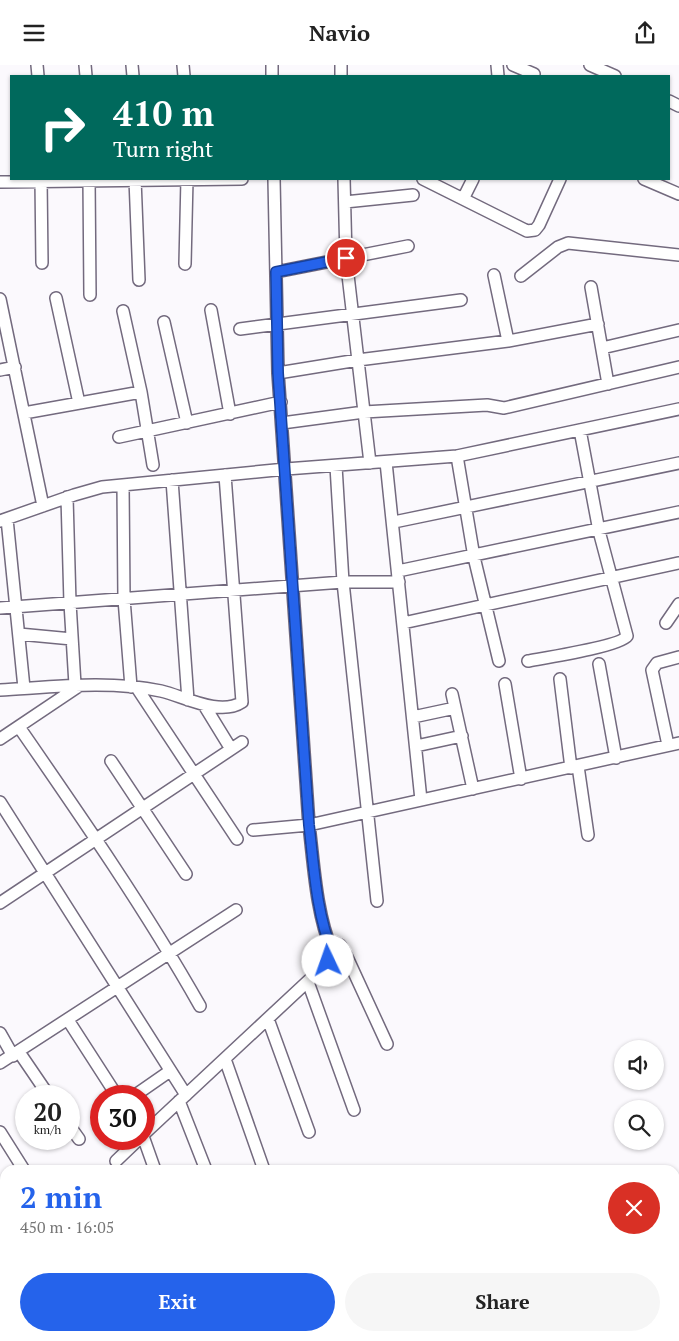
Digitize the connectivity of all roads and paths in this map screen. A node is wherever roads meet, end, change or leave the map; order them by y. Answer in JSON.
{"nodes":[{"id":1,"x":513,"y":65,"type":"edge"},
{"id":2,"x":590,"y":65,"type":"edge"},
{"id":3,"x":534,"y":74,"type":"dead end"},
{"id":4,"x":611,"y":75,"type":"edge"},
{"id":5,"x":41,"y":180,"type":"edge"},
{"id":6,"x":89,"y":180,"type":"edge"},
{"id":7,"x":135,"y":180,"type":"edge"},
{"id":8,"x":187,"y":180,"type":"edge"},
{"id":9,"x":274,"y":180,"type":"edge"},
{"id":10,"x":344,"y":180,"type":"edge"},
{"id":11,"x":425,"y":180,"type":"edge"},
{"id":12,"x":472,"y":180,"type":"edge"},
{"id":13,"x":559,"y":180,"type":"edge"},
{"id":14,"x":646,"y":180,"type":"edge"},
{"id":15,"x":0,"y":182,"type":"edge"},
{"id":16,"x":679,"y":194,"type":"edge"},
{"id":17,"x":413,"y":195,"type":"dead end"},
{"id":18,"x":463,"y":199,"type":"junction"},
{"id":19,"x":345,"y":202,"type":"junction"},
{"id":20,"x":408,"y":246,"type":"dead end"},
{"id":21,"x":679,"y":255,"type":"edge"},
{"id":22,"x":346,"y":258,"type":"junction"},
{"id":23,"x":42,"y":263,"type":"dead end"},
{"id":24,"x":185,"y":264,"type":"dead end"},
{"id":25,"x":276,"y":272,"type":"junction"},
{"id":26,"x":494,"y":275,"type":"dead end"},
{"id":27,"x":521,"y":276,"type":"dead end"},
{"id":28,"x":139,"y":280,"type":"dead end"},
{"id":29,"x":591,"y":287,"type":"dead end"},
{"id":30,"x":90,"y":295,"type":"dead end"},
{"id":31,"x":56,"y":298,"type":"dead end"},
{"id":32,"x":0,"y":299,"type":"edge"},
{"id":33,"x":461,"y":300,"type":"dead end"},
{"id":34,"x":211,"y":309,"type":"dead end"},
{"id":35,"x":123,"y":311,"type":"dead end"},
{"id":36,"x":353,"y":314,"type":"junction"},
{"id":37,"x":164,"y":322,"type":"dead end"},
{"id":38,"x":278,"y":324,"type":"junction"},
{"id":39,"x":598,"y":324,"type":"junction"},
{"id":40,"x":240,"y":329,"type":"dead end"},
{"id":41,"x":679,"y":330,"type":"edge"},
{"id":42,"x":508,"y":341,"type":"junction"},
{"id":43,"x":602,"y":348,"type":"junction"},
{"id":44,"x":358,"y":360,"type":"junction"},
{"id":45,"x":15,"y":367,"type":"junction"},
{"id":46,"x":679,"y":367,"type":"edge"},
{"id":47,"x":0,"y":370,"type":"edge"},
{"id":48,"x":278,"y":373,"type":"junction"},
{"id":49,"x":608,"y":384,"type":"junction"},
{"id":50,"x":141,"y":392,"type":"junction"},
{"id":51,"x":79,"y":403,"type":"junction"},
{"id":52,"x":281,"y":403,"type":"junction"},
{"id":53,"x":679,"y":409,"type":"edge"},
{"id":54,"x":364,"y":412,"type":"junction"},
{"id":55,"x":24,"y":413,"type":"junction"},
{"id":56,"x":230,"y":413,"type":"junction"},
{"id":57,"x":187,"y":423,"type":"junction"},
{"id":58,"x":282,"y":423,"type":"junction"},
{"id":59,"x":580,"y":430,"type":"junction"},
{"id":60,"x":149,"y":431,"type":"junction"},
{"id":61,"x":119,"y":437,"type":"dead end"},
{"id":62,"x":457,"y":457,"type":"junction"},
{"id":63,"x":386,"y":462,"type":"junction"},
{"id":64,"x":370,"y":463,"type":"junction"},
{"id":65,"x":679,"y":463,"type":"edge"},
{"id":66,"x":153,"y":465,"type":"dead end"},
{"id":67,"x":336,"y":465,"type":"junction"},
{"id":68,"x":286,"y":469,"type":"junction"},
{"id":69,"x":225,"y":475,"type":"junction"},
{"id":70,"x":172,"y":480,"type":"junction"},
{"id":71,"x":590,"y":482,"type":"junction"},
{"id":72,"x":123,"y":485,"type":"junction"},
{"id":73,"x":67,"y":497,"type":"junction"},
{"id":74,"x":43,"y":506,"type":"junction"},
{"id":75,"x":464,"y":507,"type":"junction"},
{"id":76,"x":679,"y":512,"type":"edge"},
{"id":77,"x":3,"y":520,"type":"edge"},
{"id":78,"x":394,"y":522,"type":"junction"},
{"id":79,"x":599,"y":531,"type":"junction"},
{"id":80,"x":474,"y":557,"type":"junction"},
{"id":81,"x":678,"y":563,"type":"dead end"},
{"id":82,"x":398,"y":577,"type":"junction"},
{"id":83,"x":611,"y":577,"type":"junction"},
{"id":84,"x":343,"y":582,"type":"junction"},
{"id":85,"x":294,"y":586,"type":"junction"},
{"id":86,"x":233,"y":590,"type":"junction"},
{"id":87,"x":180,"y":595,"type":"junction"},
{"id":88,"x":124,"y":599,"type":"junction"},
{"id":89,"x":70,"y":603,"type":"junction"},
{"id":90,"x":679,"y":603,"type":"edge"},
{"id":91,"x":485,"y":605,"type":"junction"},
{"id":92,"x":16,"y":607,"type":"junction"},
{"id":93,"x":0,"y":608,"type":"edge"},
{"id":94,"x":403,"y":623,"type":"junction"},
{"id":95,"x":666,"y":623,"type":"dead end"},
{"id":96,"x":19,"y":634,"type":"junction"},
{"id":97,"x":72,"y":639,"type":"junction"},
{"id":98,"x":679,"y":657,"type":"edge"},
{"id":99,"x":499,"y":661,"type":"dead end"},
{"id":100,"x":528,"y":661,"type":"dead end"},
{"id":101,"x":599,"y":664,"type":"dead end"},
{"id":102,"x":560,"y":679,"type":"dead end"},
{"id":103,"x":505,"y":684,"type":"dead end"},
{"id":104,"x":78,"y":685,"type":"junction"},
{"id":105,"x":24,"y":688,"type":"junction"},
{"id":106,"x":134,"y":688,"type":"junction"},
{"id":107,"x":0,"y":690,"type":"edge"},
{"id":108,"x":452,"y":693,"type":"dead end"},
{"id":109,"x":188,"y":700,"type":"junction"},
{"id":110,"x":204,"y":705,"type":"junction"},
{"id":111,"x":455,"y":708,"type":"junction"},
{"id":112,"x":413,"y":717,"type":"junction"},
{"id":113,"x":19,"y":727,"type":"junction"},
{"id":114,"x":462,"y":736,"type":"junction"},
{"id":115,"x":0,"y":739,"type":"edge"},
{"id":116,"x":242,"y":742,"type":"dead end"},
{"id":117,"x":674,"y":744,"type":"edge"},
{"id":118,"x":416,"y":746,"type":"junction"},
{"id":119,"x":231,"y":749,"type":"junction"},
{"id":120,"x":616,"y":758,"type":"junction"},
{"id":121,"x":111,"y":761,"type":"dead end"},
{"id":122,"x":575,"y":767,"type":"junction"},
{"id":123,"x":194,"y":774,"type":"junction"},
{"id":124,"x":521,"y":779,"type":"junction"},
{"id":125,"x":474,"y":789,"type":"junction"},
{"id":126,"x":421,"y":800,"type":"junction"},
{"id":127,"x":0,"y":802,"type":"edge"},
{"id":128,"x":142,"y":808,"type":"junction"},
{"id":129,"x":366,"y":812,"type":"junction"},
{"id":130,"x":309,"y":825,"type":"junction"},
{"id":131,"x":253,"y":830,"type":"dead end"},
{"id":132,"x":588,"y":835,"type":"dead end"},
{"id":133,"x":96,"y":839,"type":"junction"},
{"id":134,"x":237,"y":839,"type":"dead end"},
{"id":135,"x":44,"y":874,"type":"junction"},
{"id":136,"x":186,"y":874,"type":"dead end"},
{"id":137,"x":377,"y":901,"type":"dead end"},
{"id":138,"x":0,"y":903,"type":"edge"},
{"id":139,"x":236,"y":910,"type":"dead end"},
{"id":140,"x":327,"y":940,"type":"junction"},
{"id":141,"x":170,"y":953,"type":"junction"},
{"id":142,"x":308,"y":982,"type":"junction"},
{"id":143,"x":118,"y":987,"type":"junction"},
{"id":144,"x":200,"y":1006,"type":"dead end"},
{"id":145,"x":268,"y":1019,"type":"junction"},
{"id":146,"x":68,"y":1020,"type":"junction"},
{"id":147,"x":0,"y":1033,"type":"edge"},
{"id":148,"x":387,"y":1044,"type":"dead end"},
{"id":149,"x":16,"y":1054,"type":"junction"},
{"id":150,"x":224,"y":1059,"type":"junction"},
{"id":151,"x":0,"y":1063,"type":"edge"},
{"id":152,"x":170,"y":1071,"type":"junction"},
{"id":153,"x":40,"y":1085,"type":"edge"},
{"id":154,"x":110,"y":1085,"type":"edge"},
{"id":155,"x":150,"y":1085,"type":"edge"},
{"id":156,"x":183,"y":1098,"type":"junction"},
{"id":157,"x":354,"y":1110,"type":"dead end"},
{"id":158,"x":155,"y":1124,"type":"edge"},
{"id":159,"x":0,"y":1132,"type":"edge"},
{"id":160,"x":309,"y":1132,"type":"dead end"},
{"id":161,"x":128,"y":1150,"type":"edge"},
{"id":162,"x":148,"y":1150,"type":"edge"},
{"id":163,"x":116,"y":1161,"type":"dead end"},
{"id":164,"x":21,"y":1165,"type":"edge"},
{"id":165,"x":153,"y":1165,"type":"edge"},
{"id":166,"x":204,"y":1165,"type":"edge"},
{"id":167,"x":262,"y":1165,"type":"edge"}],
"edges":[{"from":1,"to":3,"type":"street"},
{"from":2,"to":4,"type":"street"},
{"from":5,"to":6,"type":"street"},
{"from":5,"to":15,"type":"street"},
{"from":5,"to":23,"type":"street"},
{"from":6,"to":30,"type":"street"},
{"from":7,"to":28,"type":"street"},
{"from":8,"to":24,"type":"street"},
{"from":9,"to":25,"type":"street"},
{"from":10,"to":19,"type":"street"},
{"from":11,"to":18,"type":"street"},
{"from":12,"to":18,"type":"street"},
{"from":13,"to":18,"type":"street"},
{"from":14,"to":16,"type":"street"},
{"from":17,"to":19,"type":"street"},
{"from":19,"to":22,"type":"street"},
{"from":20,"to":22,"type":"street"},
{"from":21,"to":27,"type":"street"},
{"from":22,"to":25,"type":"street"},
{"from":22,"to":36,"type":"street"},
{"from":25,"to":38,"type":"street"},
{"from":26,"to":42,"type":"street"},
{"from":29,"to":39,"type":"street"},
{"from":31,"to":51,"type":"street"},
{"from":32,"to":45,"type":"street"},
{"from":33,"to":36,"type":"street"},
{"from":34,"to":56,"type":"street"},
{"from":35,"to":50,"type":"street"},
{"from":36,"to":38,"type":"street"},
{"from":36,"to":44,"type":"street"},
{"from":37,"to":57,"type":"street"},
{"from":38,"to":40,"type":"street"},
{"from":38,"to":48,"type":"street"},
{"from":39,"to":42,"type":"street"},
{"from":39,"to":43,"type":"street"},
{"from":41,"to":43,"type":"street"},
{"from":42,"to":44,"type":"street"},
{"from":43,"to":49,"type":"street"},
{"from":44,"to":48,"type":"street"},
{"from":44,"to":54,"type":"street"},
{"from":45,"to":47,"type":"street"},
{"from":45,"to":55,"type":"street"},
{"from":46,"to":49,"type":"street"},
{"from":48,"to":52,"type":"street"},
{"from":49,"to":54,"type":"street"},
{"from":50,"to":51,"type":"street"},
{"from":50,"to":60,"type":"street"},
{"from":51,"to":55,"type":"street"},
{"from":52,"to":56,"type":"street"},
{"from":52,"to":58,"type":"street"},
{"from":53,"to":59,"type":"street"},
{"from":54,"to":58,"type":"street"},
{"from":54,"to":64,"type":"street"},
{"from":55,"to":74,"type":"street"},
{"from":56,"to":57,"type":"street"},
{"from":57,"to":60,"type":"street"},
{"from":58,"to":68,"type":"street"},
{"from":59,"to":62,"type":"street"},
{"from":59,"to":71,"type":"street"},
{"from":60,"to":61,"type":"street"},
{"from":60,"to":66,"type":"street"},
{"from":62,"to":63,"type":"street"},
{"from":62,"to":75,"type":"street"},
{"from":63,"to":64,"type":"street"},
{"from":63,"to":78,"type":"street"},
{"from":64,"to":67,"type":"street"},
{"from":65,"to":71,"type":"street"},
{"from":67,"to":68,"type":"street"},
{"from":67,"to":84,"type":"street"},
{"from":68,"to":69,"type":"street"},
{"from":68,"to":85,"type":"street"},
{"from":69,"to":70,"type":"street"},
{"from":69,"to":86,"type":"street"},
{"from":70,"to":72,"type":"street"},
{"from":70,"to":87,"type":"street"},
{"from":71,"to":75,"type":"street"},
{"from":71,"to":79,"type":"street"},
{"from":72,"to":73,"type":"street"},
{"from":72,"to":88,"type":"street"},
{"from":73,"to":74,"type":"street"},
{"from":73,"to":89,"type":"street"},
{"from":74,"to":77,"type":"street"},
{"from":75,"to":78,"type":"street"},
{"from":75,"to":80,"type":"street"},
{"from":76,"to":79,"type":"street"},
{"from":77,"to":92,"type":"street"},
{"from":78,"to":82,"type":"street"},
{"from":79,"to":80,"type":"street"},
{"from":79,"to":83,"type":"street"},
{"from":80,"to":82,"type":"street"},
{"from":80,"to":91,"type":"street"},
{"from":81,"to":83,"type":"street"},
{"from":82,"to":84,"type":"street"},
{"from":82,"to":94,"type":"street"},
{"from":83,"to":91,"type":"street"},
{"from":83,"to":100,"type":"street"},
{"from":84,"to":85,"type":"street"},
{"from":84,"to":129,"type":"street"},
{"from":85,"to":86,"type":"street"},
{"from":85,"to":130,"type":"street"},
{"from":86,"to":87,"type":"street"},
{"from":86,"to":110,"type":"street"},
{"from":87,"to":88,"type":"street"},
{"from":87,"to":109,"type":"street"},
{"from":88,"to":89,"type":"street"},
{"from":88,"to":106,"type":"street"},
{"from":89,"to":92,"type":"street"},
{"from":89,"to":97,"type":"street"},
{"from":90,"to":95,"type":"street"},
{"from":91,"to":94,"type":"street"},
{"from":91,"to":99,"type":"street"},
{"from":92,"to":93,"type":"street"},
{"from":92,"to":96,"type":"street"},
{"from":94,"to":112,"type":"street"},
{"from":96,"to":97,"type":"street"},
{"from":96,"to":105,"type":"street"},
{"from":97,"to":104,"type":"street"},
{"from":98,"to":117,"type":"street"},
{"from":101,"to":120,"type":"street"},
{"from":102,"to":122,"type":"street"},
{"from":103,"to":124,"type":"street"},
{"from":104,"to":105,"type":"street"},
{"from":104,"to":106,"type":"street"},
{"from":104,"to":113,"type":"street"},
{"from":105,"to":107,"type":"street"},
{"from":106,"to":109,"type":"street"},
{"from":106,"to":123,"type":"street"},
{"from":108,"to":111,"type":"street"},
{"from":109,"to":110,"type":"street"},
{"from":110,"to":119,"type":"street"},
{"from":111,"to":112,"type":"street"},
{"from":111,"to":114,"type":"street"},
{"from":112,"to":118,"type":"street"},
{"from":113,"to":115,"type":"street"},
{"from":113,"to":133,"type":"street"},
{"from":114,"to":118,"type":"street"},
{"from":114,"to":125,"type":"street"},
{"from":116,"to":119,"type":"street"},
{"from":117,"to":120,"type":"street"},
{"from":118,"to":126,"type":"street"},
{"from":119,"to":123,"type":"street"},
{"from":120,"to":122,"type":"street"},
{"from":121,"to":128,"type":"street"},
{"from":122,"to":124,"type":"street"},
{"from":122,"to":132,"type":"street"},
{"from":123,"to":128,"type":"street"},
{"from":123,"to":134,"type":"street"},
{"from":124,"to":125,"type":"street"},
{"from":125,"to":126,"type":"street"},
{"from":126,"to":129,"type":"street"},
{"from":127,"to":135,"type":"street"},
{"from":128,"to":133,"type":"street"},
{"from":128,"to":136,"type":"street"},
{"from":129,"to":130,"type":"street"},
{"from":129,"to":137,"type":"street"},
{"from":130,"to":131,"type":"street"},
{"from":130,"to":140,"type":"street"},
{"from":133,"to":135,"type":"street"},
{"from":133,"to":141,"type":"street"},
{"from":135,"to":138,"type":"street"},
{"from":135,"to":143,"type":"street"},
{"from":139,"to":141,"type":"street"},
{"from":140,"to":142,"type":"street"},
{"from":140,"to":148,"type":"street"},
{"from":141,"to":143,"type":"street"},
{"from":141,"to":144,"type":"street"},
{"from":142,"to":145,"type":"street"},
{"from":142,"to":157,"type":"street"},
{"from":143,"to":146,"type":"street"},
{"from":143,"to":152,"type":"street"},
{"from":145,"to":150,"type":"street"},
{"from":145,"to":160,"type":"street"},
{"from":146,"to":149,"type":"street"},
{"from":146,"to":154,"type":"street"},
{"from":147,"to":149,"type":"street"},
{"from":149,"to":151,"type":"street"},
{"from":149,"to":153,"type":"street"},
{"from":150,"to":156,"type":"street"},
{"from":150,"to":167,"type":"street"},
{"from":152,"to":155,"type":"street"},
{"from":152,"to":156,"type":"street"},
{"from":156,"to":158,"type":"street"},
{"from":156,"to":166,"type":"street"},
{"from":159,"to":164,"type":"street"},
{"from":161,"to":163,"type":"street"},
{"from":162,"to":165,"type":"street"}]}
